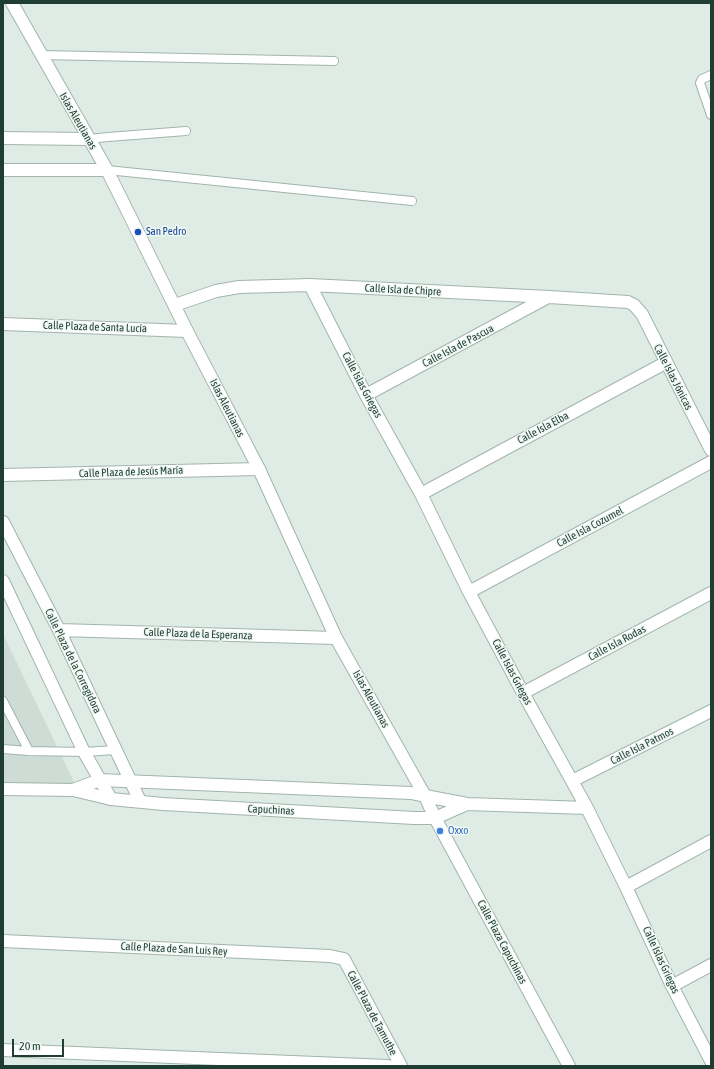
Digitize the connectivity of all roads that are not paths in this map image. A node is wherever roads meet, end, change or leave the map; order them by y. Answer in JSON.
{"nodes":[{"id":1,"x":12,"y":3,"type":"edge"},
{"id":2,"x":41,"y":54,"type":"junction"},
{"id":3,"x":334,"y":61,"type":"dead end"},
{"id":4,"x":711,"y":75,"type":"edge"},
{"id":5,"x":711,"y":115,"type":"edge"},
{"id":6,"x":186,"y":131,"type":"dead end"},
{"id":7,"x":3,"y":138,"type":"edge"},
{"id":8,"x":88,"y":139,"type":"junction"},
{"id":9,"x":3,"y":170,"type":"edge"},
{"id":10,"x":107,"y":170,"type":"junction"},
{"id":11,"x":412,"y":201,"type":"dead end"},
{"id":12,"x":310,"y":285,"type":"junction"},
{"id":13,"x":549,"y":297,"type":"junction"},
{"id":14,"x":175,"y":305,"type":"junction"},
{"id":15,"x":634,"y":305,"type":"joint"},
{"id":16,"x":3,"y":324,"type":"edge"},
{"id":17,"x":187,"y":331,"type":"junction"},
{"id":18,"x":665,"y":363,"type":"junction"},
{"id":19,"x":366,"y":395,"type":"junction"},
{"id":20,"x":711,"y":450,"type":"edge"},
{"id":21,"x":711,"y":462,"type":"edge"},
{"id":22,"x":259,"y":469,"type":"junction"},
{"id":23,"x":3,"y":475,"type":"edge"},
{"id":24,"x":421,"y":494,"type":"junction"},
{"id":25,"x":3,"y":522,"type":"edge"},
{"id":26,"x":3,"y":580,"type":"edge"},
{"id":27,"x":469,"y":592,"type":"junction"},
{"id":28,"x":711,"y":592,"type":"edge"},
{"id":29,"x":59,"y":630,"type":"junction"},
{"id":30,"x":336,"y":638,"type":"junction"},
{"id":31,"x":523,"y":693,"type":"junction"},
{"id":32,"x":3,"y":701,"type":"edge"},
{"id":33,"x":711,"y":712,"type":"edge"},
{"id":34,"x":3,"y":749,"type":"edge"},
{"id":35,"x":116,"y":750,"type":"junction"},
{"id":36,"x":29,"y":751,"type":"junction"},
{"id":37,"x":84,"y":752,"type":"junction"},
{"id":38,"x":100,"y":780,"type":"junction"},
{"id":39,"x":131,"y":781,"type":"junction"},
{"id":40,"x":572,"y":781,"type":"junction"},
{"id":41,"x":3,"y":789,"type":"edge"},
{"id":42,"x":73,"y":790,"type":"junction"},
{"id":43,"x":425,"y":796,"type":"junction"},
{"id":44,"x":111,"y":799,"type":"junction"},
{"id":45,"x":140,"y":801,"type":"junction"},
{"id":46,"x":467,"y":804,"type":"junction"},
{"id":47,"x":587,"y":808,"type":"junction"},
{"id":48,"x":435,"y":818,"type":"junction"},
{"id":49,"x":711,"y":842,"type":"edge"},
{"id":50,"x":626,"y":887,"type":"junction"},
{"id":51,"x":3,"y":941,"type":"edge"},
{"id":52,"x":344,"y":959,"type":"joint"},
{"id":53,"x":711,"y":965,"type":"edge"},
{"id":54,"x":672,"y":986,"type":"junction"},
{"id":55,"x":3,"y":1050,"type":"edge"},
{"id":56,"x":711,"y":1061,"type":"edge"},
{"id":57,"x":388,"y":1066,"type":"edge"},
{"id":58,"x":400,"y":1066,"type":"edge"},
{"id":59,"x":569,"y":1066,"type":"edge"}],
"edges":[{"from":1,"to":2,"type":"street","name":"Islas Aleutianas"},
{"from":2,"to":3,"type":"lane"},
{"from":2,"to":8,"type":"street","name":"Islas Aleutianas"},
{"from":4,"to":5,"type":"lane"},
{"from":6,"to":8,"type":"lane"},
{"from":7,"to":8,"type":"street"},
{"from":8,"to":10,"type":"street","name":"Islas Aleutianas"},
{"from":9,"to":10,"type":"street"},
{"from":10,"to":11,"type":"lane"},
{"from":10,"to":14,"type":"street","name":"Islas Aleutianas"},
{"from":12,"to":13,"type":"street","name":"Calle Isla de Chipre"},
{"from":12,"to":14,"type":"street","name":"Calle Isla de Chipre"},
{"from":12,"to":19,"type":"street","name":"Calle Islas Griegas"},
{"from":13,"to":15,"type":"street","name":"Calle Isla de Chipre"},
{"from":13,"to":19,"type":"street","name":"Calle Isla de Pascua"},
{"from":14,"to":17,"type":"street","name":"Islas Aleutianas"},
{"from":15,"to":18,"type":"street","name":"Calle Islas Jónicas"},
{"from":16,"to":17,"type":"street","name":"Calle Plaza de Santa Lucía"},
{"from":17,"to":22,"type":"street","name":"Islas Aleutianas"},
{"from":18,"to":20,"type":"street","name":"Calle Islas Jónicas"},
{"from":18,"to":24,"type":"street","name":"Calle Isla Elba"},
{"from":19,"to":24,"type":"street","name":"Calle Islas Griegas"},
{"from":21,"to":27,"type":"street","name":"Calle Isla Cozumel"},
{"from":22,"to":23,"type":"street","name":"Calle Plaza de Jesús María"},
{"from":22,"to":30,"type":"street","name":"Islas Aleutianas"},
{"from":24,"to":27,"type":"street","name":"Calle Islas Griegas"},
{"from":25,"to":29,"type":"street","name":"Calle Plaza de la Corregidora"},
{"from":26,"to":37,"type":"street"},
{"from":27,"to":31,"type":"street","name":"Calle Islas Griegas"},
{"from":28,"to":31,"type":"street","name":"Calle Isla Rodas"},
{"from":29,"to":30,"type":"street","name":"Calle Plaza de la Esperanza"},
{"from":29,"to":35,"type":"street","name":"Calle Plaza de la Corregidora"},
{"from":30,"to":43,"type":"street","name":"Islas Aleutianas"},
{"from":31,"to":40,"type":"street","name":"Calle Islas Griegas"},
{"from":32,"to":36,"type":"lane"},
{"from":33,"to":40,"type":"street","name":"Calle Isla Patmos"},
{"from":34,"to":36,"type":"lane"},
{"from":35,"to":37,"type":"lane"},
{"from":35,"to":39,"type":"street","name":"Calle Plaza de la Corregidora"},
{"from":36,"to":37,"type":"lane"},
{"from":37,"to":38,"type":"street"},
{"from":38,"to":39,"type":"street","name":"Capuchinas"},
{"from":38,"to":42,"type":"street","name":"Capuchinas"},
{"from":38,"to":44,"type":"street"},
{"from":39,"to":43,"type":"street","name":"Capuchinas"},
{"from":39,"to":45,"type":"street","name":"Calle Plaza de la Corregidora"},
{"from":40,"to":47,"type":"street","name":"Calle Islas Griegas"},
{"from":41,"to":42,"type":"street","name":"Capuchinas"},
{"from":42,"to":44,"type":"street","name":"Capuchinas"},
{"from":43,"to":46,"type":"street","name":"Capuchinas"},
{"from":43,"to":48,"type":"street","name":"Islas Aleutianas"},
{"from":44,"to":45,"type":"street","name":"Capuchinas"},
{"from":45,"to":48,"type":"street","name":"Capuchinas"},
{"from":46,"to":47,"type":"street","name":"Capuchinas"},
{"from":46,"to":48,"type":"street","name":"Capuchinas"},
{"from":47,"to":50,"type":"street","name":"Calle Islas Griegas"},
{"from":48,"to":59,"type":"street","name":"Calle Plaza Capuchinas"},
{"from":49,"to":50,"type":"street"},
{"from":50,"to":54,"type":"street","name":"Calle Islas Griegas"},
{"from":51,"to":52,"type":"street","name":"Calle Plaza de San Luis Rey"},
{"from":52,"to":58,"type":"street","name":"Calle Plaza de Tamuthe"},
{"from":53,"to":54,"type":"street"},
{"from":54,"to":56,"type":"street","name":"Calle Islas Griegas"},
{"from":55,"to":57,"type":"street"}]}
